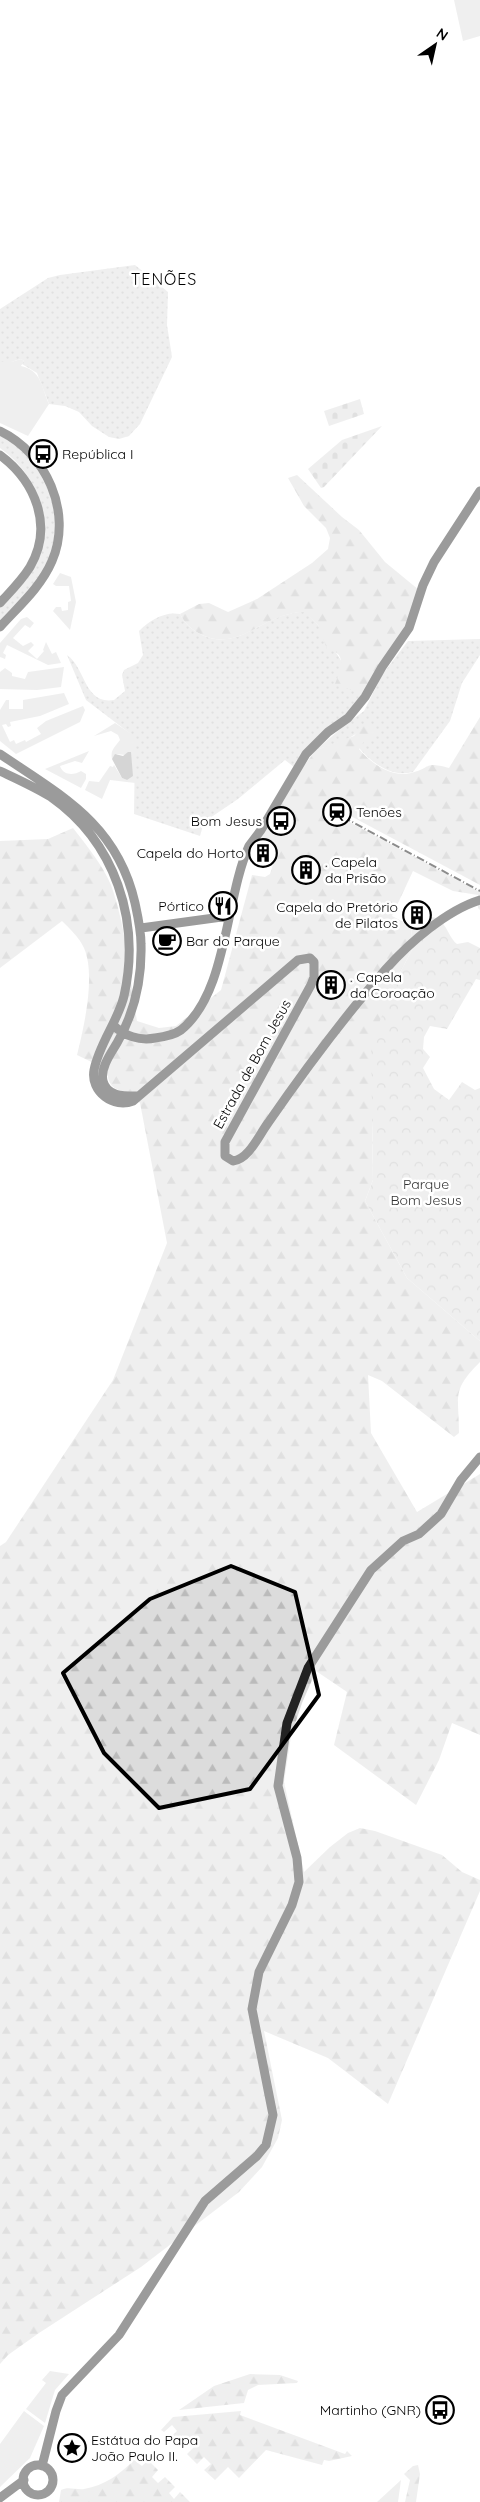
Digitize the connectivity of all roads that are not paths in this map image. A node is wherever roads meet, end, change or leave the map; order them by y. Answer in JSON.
{"nodes":[{"id":1,"x":0,"y":430,"type":"edge"},
{"id":2,"x":0,"y":455,"type":"edge"},
{"id":3,"x":480,"y":491,"type":"edge"},
{"id":4,"x":0,"y":603,"type":"edge"},
{"id":5,"x":0,"y":627,"type":"edge"},
{"id":6,"x":0,"y":754,"type":"edge"},
{"id":7,"x":0,"y":771,"type":"edge"},
{"id":8,"x":480,"y":900,"type":"edge"},
{"id":9,"x":229,"y":916,"type":"junction"},
{"id":10,"x":141,"y":928,"type":"junction"},
{"id":11,"x":130,"y":944,"type":"junction"},
{"id":12,"x":113,"y":1025,"type":"junction"},
{"id":13,"x":123,"y":1032,"type":"junction"},
{"id":14,"x":138,"y":1096,"type":"junction"},
{"id":15,"x":480,"y":1457,"type":"edge"},
{"id":16,"x":42,"y":2466,"type":"junction"},
{"id":17,"x":24,"y":2480,"type":"junction"},
{"id":18,"x":0,"y":2498,"type":"edge"}],
"edges":[{"from":1,"to":5,"type":"main road"},
{"from":2,"to":4,"type":"main road"},
{"from":3,"to":9,"type":"main road"},
{"from":6,"to":10,"type":"main road"},
{"from":7,"to":11,"type":"main road"},
{"from":8,"to":14,"type":"main road","name":"Estrada de Bom Jesus"},
{"from":9,"to":10,"type":"main road"},
{"from":9,"to":13,"type":"main road"},
{"from":10,"to":11,"type":"main road"},
{"from":10,"to":13,"type":"main road"},
{"from":11,"to":12,"type":"main road"},
{"from":12,"to":13,"type":"main road"},
{"from":12,"to":14,"type":"main road"},
{"from":13,"to":14,"type":"main road"},
{"from":15,"to":16,"type":"main road"},
{"from":16,"to":17,"type":"main road"},
{"from":16,"to":17,"type":"main road"},
{"from":17,"to":18,"type":"main road"}]}
